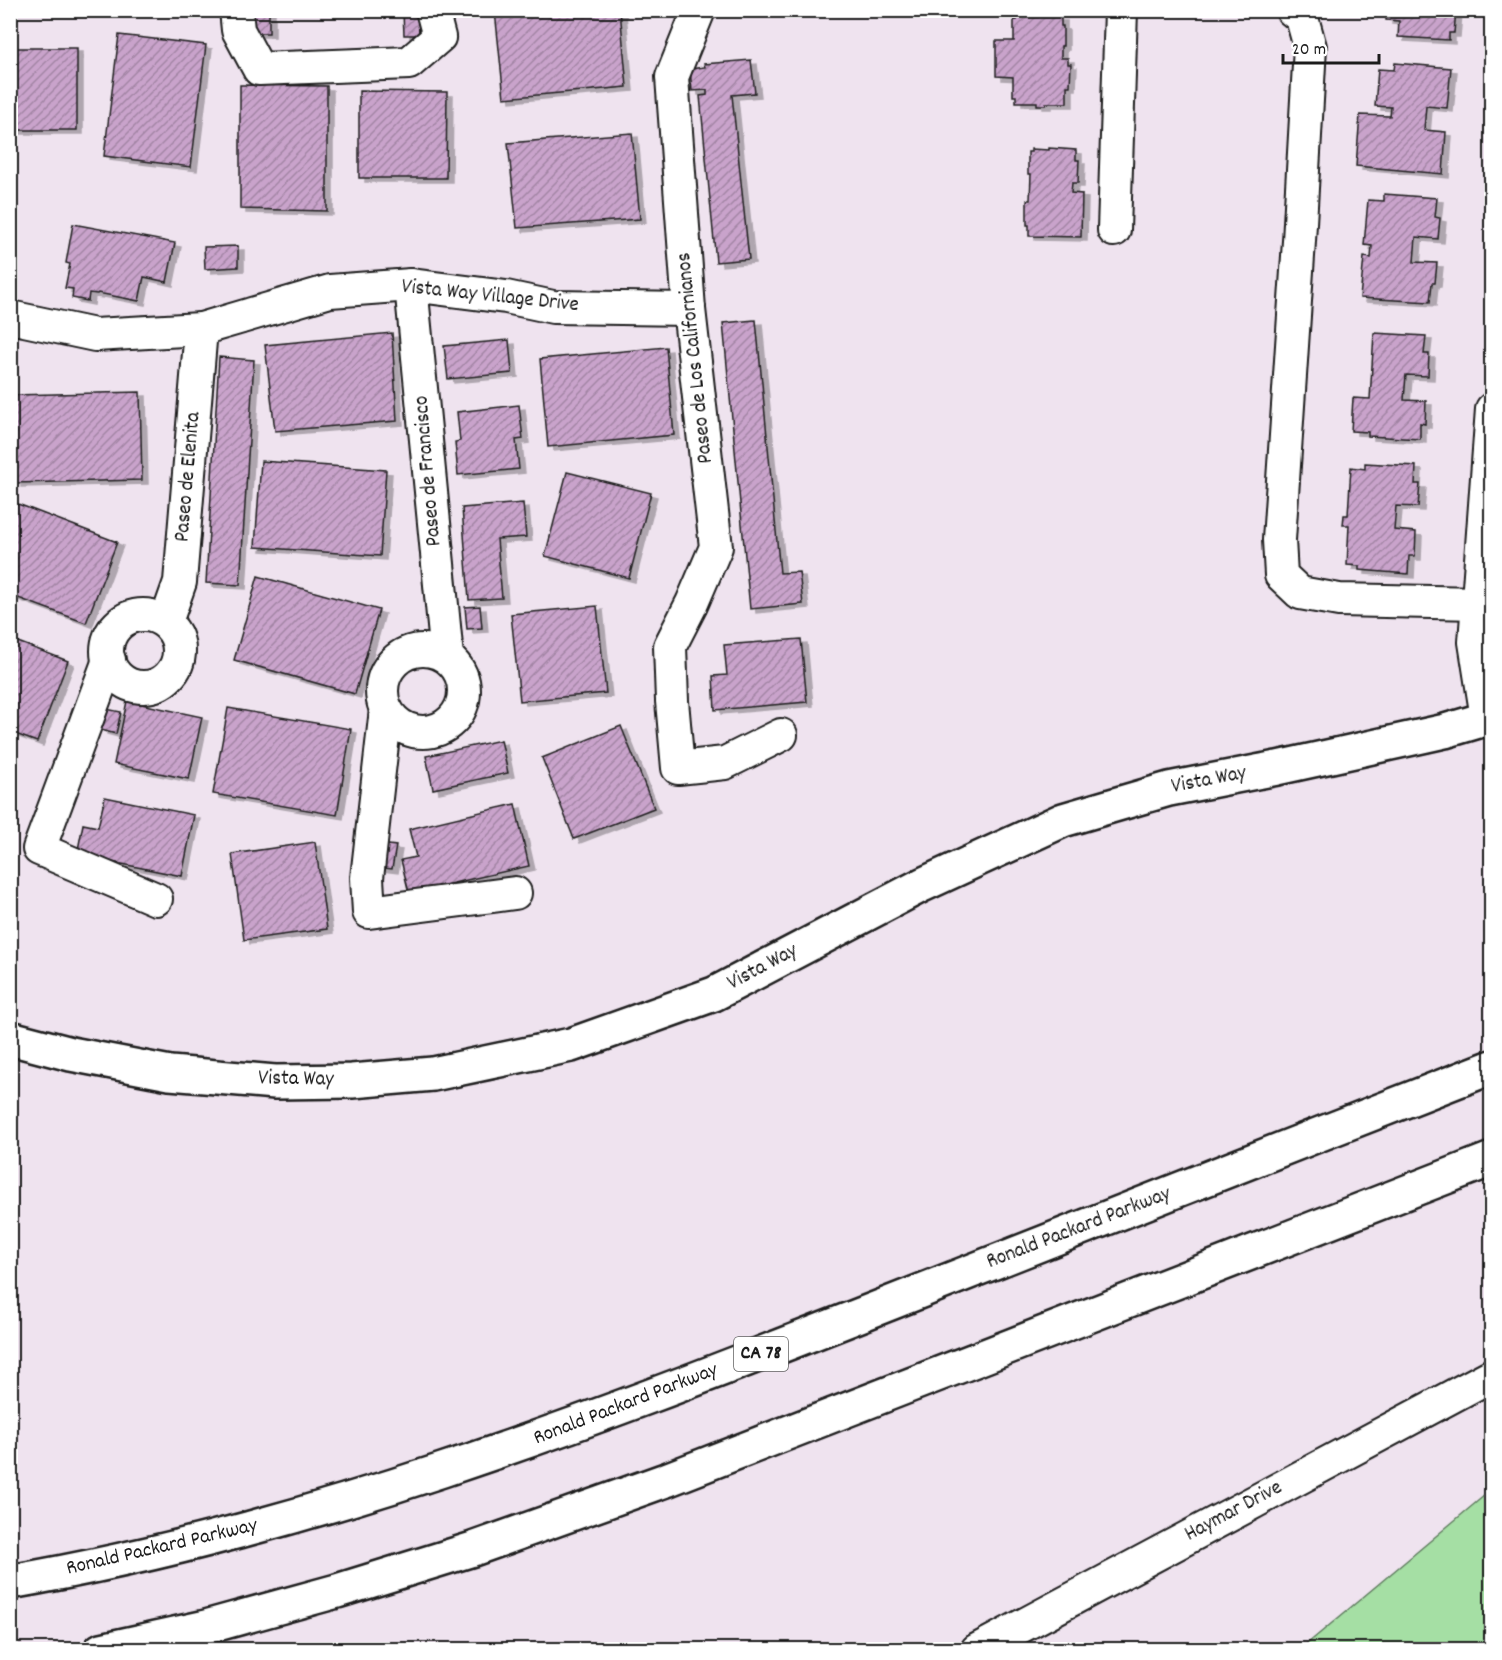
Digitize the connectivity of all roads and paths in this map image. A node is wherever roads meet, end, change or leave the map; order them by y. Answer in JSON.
{"nodes":[{"id":1,"x":236,"y":10,"type":"edge"},
{"id":2,"x":432,"y":10,"type":"edge"},
{"id":3,"x":699,"y":10,"type":"edge"},
{"id":4,"x":1121,"y":10,"type":"edge"},
{"id":5,"x":1292,"y":10,"type":"edge"},
{"id":6,"x":1114,"y":230,"type":"dead end"},
{"id":7,"x":411,"y":285,"type":"junction"},
{"id":8,"x":689,"y":309,"type":"junction"},
{"id":9,"x":10,"y":317,"type":"edge"},
{"id":10,"x":201,"y":329,"type":"junction"},
{"id":11,"x":1491,"y":409,"type":"edge"},
{"id":12,"x":1478,"y":603,"type":"junction"},
{"id":13,"x":166,"y":622,"type":"junction"},
{"id":14,"x":447,"y":657,"type":"junction"},
{"id":15,"x":109,"y":660,"type":"junction"},
{"id":16,"x":386,"y":709,"type":"junction"},
{"id":17,"x":1489,"y":718,"type":"edge"},
{"id":18,"x":781,"y":735,"type":"dead end"},
{"id":19,"x":515,"y":893,"type":"dead end"},
{"id":20,"x":156,"y":899,"type":"dead end"},
{"id":21,"x":10,"y":1038,"type":"edge"},
{"id":22,"x":1491,"y":1067,"type":"edge"},
{"id":23,"x":1491,"y":1159,"type":"edge"},
{"id":24,"x":1491,"y":1375,"type":"edge"},
{"id":25,"x":10,"y":1582,"type":"edge"},
{"id":26,"x":101,"y":1650,"type":"edge"},
{"id":27,"x":977,"y":1650,"type":"edge"}],
"edges":[{"from":1,"to":2,"type":"street"},
{"from":3,"to":8,"type":"street","name":"Paseo de Los Californianos"},
{"from":4,"to":6,"type":"street"},
{"from":5,"to":12,"type":"street"},
{"from":7,"to":8,"type":"street","name":"Vista Way Village Drive"},
{"from":7,"to":10,"type":"street","name":"Vista Way Village Drive"},
{"from":7,"to":14,"type":"street","name":"Paseo de Francisco"},
{"from":8,"to":18,"type":"street","name":"Paseo de Los Californianos"},
{"from":9,"to":10,"type":"street","name":"Vista Way Village Drive"},
{"from":10,"to":13,"type":"street","name":"Paseo de Elenita"},
{"from":11,"to":12,"type":"street"},
{"from":12,"to":17,"type":"street"},
{"from":13,"to":15,"type":"street"},
{"from":13,"to":15,"type":"street"},
{"from":14,"to":16,"type":"street"},
{"from":14,"to":16,"type":"street","name":"Paseo de Francisco"},
{"from":15,"to":20,"type":"street"},
{"from":16,"to":19,"type":"street"},
{"from":17,"to":21,"type":"main road","name":"Vista Way"},
{"from":22,"to":25,"type":"main road","name":"Ronald Packard Parkway","number":"CA 78"},
{"from":23,"to":26,"type":"main road"},
{"from":24,"to":27,"type":"street","name":"Haymar Drive"}]}
